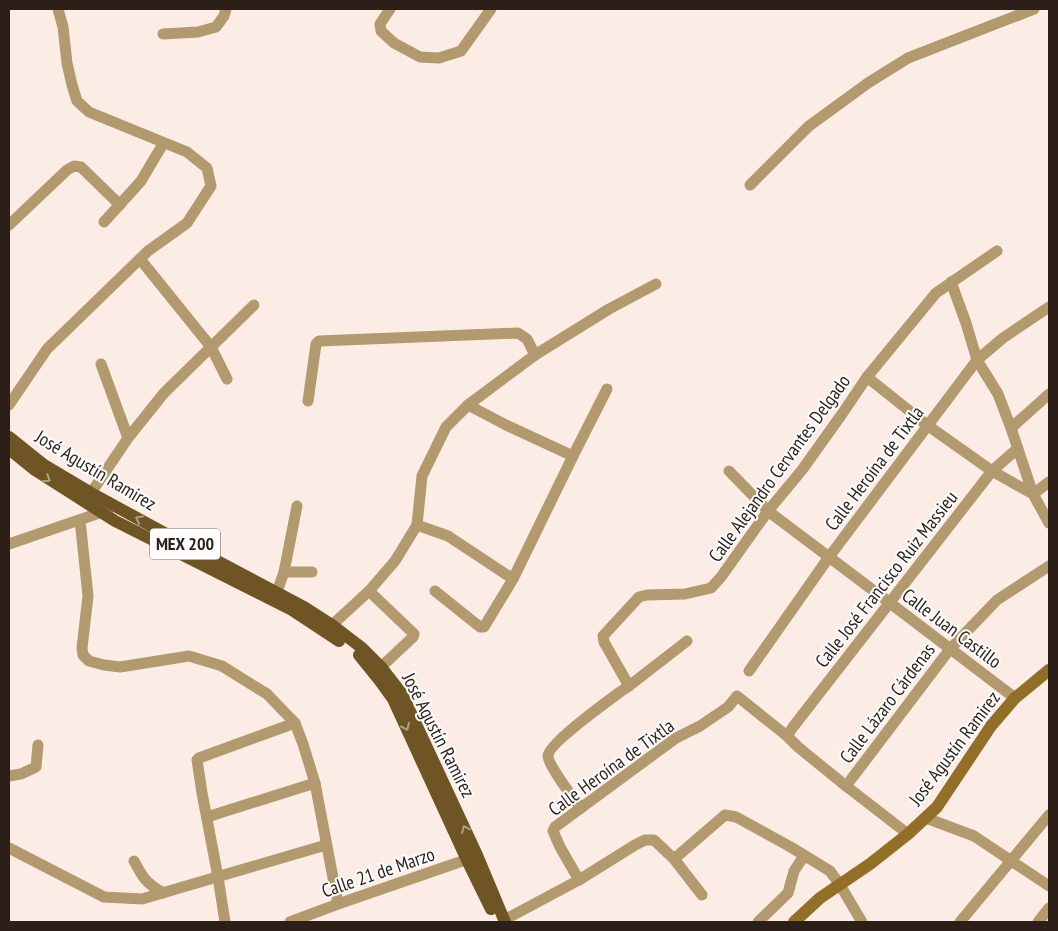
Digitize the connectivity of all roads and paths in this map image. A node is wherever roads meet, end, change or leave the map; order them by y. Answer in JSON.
{"nodes":[{"id":1,"x":58,"y":9,"type":"edge"},
{"id":2,"x":226,"y":9,"type":"edge"},
{"id":3,"x":390,"y":9,"type":"edge"},
{"id":4,"x":491,"y":9,"type":"edge"},
{"id":5,"x":1034,"y":9,"type":"edge"},
{"id":6,"x":163,"y":34,"type":"dead end"},
{"id":7,"x":163,"y":144,"type":"junction"},
{"id":8,"x":750,"y":185,"type":"dead end"},
{"id":9,"x":120,"y":205,"type":"junction"},
{"id":10,"x":104,"y":222,"type":"dead end"},
{"id":11,"x":9,"y":225,"type":"edge"},
{"id":12,"x":997,"y":251,"type":"dead end"},
{"id":13,"x":140,"y":259,"type":"junction"},
{"id":14,"x":951,"y":282,"type":"junction"},
{"id":15,"x":656,"y":284,"type":"dead end"},
{"id":16,"x":254,"y":305,"type":"dead end"},
{"id":17,"x":1048,"y":310,"type":"edge"},
{"id":18,"x":211,"y":348,"type":"junction"},
{"id":19,"x":535,"y":355,"type":"junction"},
{"id":20,"x":977,"y":360,"type":"junction"},
{"id":21,"x":101,"y":364,"type":"dead end"},
{"id":22,"x":867,"y":377,"type":"junction"},
{"id":23,"x":227,"y":379,"type":"dead end"},
{"id":24,"x":607,"y":389,"type":"dead end"},
{"id":25,"x":1049,"y":394,"type":"edge"},
{"id":26,"x":308,"y":401,"type":"dead end"},
{"id":27,"x":9,"y":405,"type":"edge"},
{"id":28,"x":468,"y":405,"type":"junction"},
{"id":29,"x":927,"y":426,"type":"junction"},
{"id":30,"x":1012,"y":428,"type":"junction"},
{"id":31,"x":9,"y":436,"type":"edge"},
{"id":32,"x":128,"y":438,"type":"junction"},
{"id":33,"x":1018,"y":448,"type":"junction"},
{"id":34,"x":9,"y":449,"type":"edge"},
{"id":35,"x":573,"y":456,"type":"junction"},
{"id":36,"x":729,"y":471,"type":"dead end"},
{"id":37,"x":992,"y":471,"type":"junction"},
{"id":38,"x":1049,"y":482,"type":"edge"},
{"id":39,"x":91,"y":493,"type":"junction"},
{"id":40,"x":1033,"y":494,"type":"junction"},
{"id":41,"x":297,"y":506,"type":"dead end"},
{"id":42,"x":117,"y":507,"type":"junction"},
{"id":43,"x":101,"y":512,"type":"junction"},
{"id":44,"x":768,"y":512,"type":"junction"},
{"id":45,"x":80,"y":520,"type":"junction"},
{"id":46,"x":1049,"y":523,"type":"edge"},
{"id":47,"x":417,"y":525,"type":"junction"},
{"id":48,"x":9,"y":544,"type":"edge"},
{"id":49,"x":829,"y":557,"type":"junction"},
{"id":50,"x":1049,"y":566,"type":"edge"},
{"id":51,"x":284,"y":572,"type":"junction"},
{"id":52,"x":312,"y":572,"type":"dead end"},
{"id":53,"x":513,"y":580,"type":"junction"},
{"id":54,"x":369,"y":591,"type":"junction"},
{"id":55,"x":435,"y":591,"type":"dead end"},
{"id":56,"x":277,"y":592,"type":"junction"},
{"id":57,"x":890,"y":602,"type":"junction"},
{"id":58,"x":329,"y":628,"type":"junction"},
{"id":59,"x":687,"y":640,"type":"dead end"},
{"id":60,"x":950,"y":649,"type":"junction"},
{"id":61,"x":382,"y":667,"type":"junction"},
{"id":62,"x":749,"y":671,"type":"dead end"},
{"id":63,"x":1047,"y":676,"type":"edge"},
{"id":64,"x":630,"y":686,"type":"junction"},
{"id":65,"x":1015,"y":698,"type":"junction"},
{"id":66,"x":295,"y":723,"type":"junction"},
{"id":67,"x":788,"y":736,"type":"junction"},
{"id":68,"x":38,"y":744,"type":"dead end"},
{"id":69,"x":9,"y":776,"type":"edge"},
{"id":70,"x":315,"y":783,"type":"junction"},
{"id":71,"x":846,"y":786,"type":"junction"},
{"id":72,"x":581,"y":808,"type":"junction"},
{"id":73,"x":1049,"y":815,"type":"edge"},
{"id":74,"x":207,"y":817,"type":"junction"},
{"id":75,"x":926,"y":818,"type":"junction"},
{"id":76,"x":908,"y":834,"type":"junction"},
{"id":77,"x":326,"y":845,"type":"junction"},
{"id":78,"x":9,"y":848,"type":"edge"},
{"id":79,"x":804,"y":856,"type":"junction"},
{"id":80,"x":472,"y":858,"type":"junction"},
{"id":81,"x":674,"y":859,"type":"junction"},
{"id":82,"x":134,"y":860,"type":"dead end"},
{"id":83,"x":1012,"y":860,"type":"junction"},
{"id":84,"x":218,"y":876,"type":"junction"},
{"id":85,"x":579,"y":880,"type":"junction"},
{"id":86,"x":840,"y":885,"type":"junction"},
{"id":87,"x":1049,"y":886,"type":"edge"},
{"id":88,"x":163,"y":893,"type":"junction"},
{"id":89,"x":702,"y":895,"type":"dead end"},
{"id":90,"x":338,"y":904,"type":"junction"},
{"id":91,"x":1049,"y":908,"type":"edge"},
{"id":92,"x":502,"y":921,"type":"edge"},
{"id":93,"x":225,"y":922,"type":"edge"},
{"id":94,"x":290,"y":922,"type":"edge"},
{"id":95,"x":758,"y":922,"type":"edge"},
{"id":96,"x":794,"y":922,"type":"edge"},
{"id":97,"x":862,"y":922,"type":"edge"},
{"id":98,"x":960,"y":922,"type":"edge"},
{"id":99,"x":1038,"y":922,"type":"edge"}],
"edges":[{"from":1,"to":7,"type":"street"},
{"from":2,"to":6,"type":"street"},
{"from":3,"to":4,"type":"street"},
{"from":5,"to":8,"type":"street"},
{"from":7,"to":9,"type":"street"},
{"from":7,"to":13,"type":"street"},
{"from":9,"to":10,"type":"street"},
{"from":9,"to":11,"type":"street"},
{"from":12,"to":14,"type":"street"},
{"from":13,"to":18,"type":"street"},
{"from":13,"to":27,"type":"street"},
{"from":14,"to":20,"type":"street"},
{"from":14,"to":22,"type":"street"},
{"from":15,"to":19,"type":"street"},
{"from":16,"to":18,"type":"street"},
{"from":17,"to":20,"type":"street","name":"Calle Heroína de Tixtla"},
{"from":18,"to":23,"type":"street"},
{"from":18,"to":32,"type":"street"},
{"from":19,"to":26,"type":"street"},
{"from":19,"to":28,"type":"street"},
{"from":20,"to":29,"type":"street","name":"Calle Heroína de Tixtla"},
{"from":20,"to":30,"type":"street"},
{"from":21,"to":32,"type":"street"},
{"from":22,"to":29,"type":"street","name":"Calle Alejandro Cervantes Delgado"},
{"from":22,"to":44,"type":"street","name":"Calle Alejandro Cervantes Delgado"},
{"from":24,"to":35,"type":"street"},
{"from":25,"to":30,"type":"street"},
{"from":28,"to":35,"type":"street"},
{"from":28,"to":47,"type":"street"},
{"from":29,"to":37,"type":"street","name":"Calle Alejandro Cervantes Delgado"},
{"from":29,"to":49,"type":"street","name":"Calle Heroína de Tixtla"},
{"from":30,"to":33,"type":"street"},
{"from":31,"to":39,"type":"main road","name":"José Agustín Ramirez","number":"MEX 200"},
{"from":32,"to":39,"type":"street"},
{"from":33,"to":37,"type":"street","name":"Calle José Francisco Ruiz Massieu"},
{"from":33,"to":40,"type":"street"},
{"from":34,"to":43,"type":"main road","name":"José Agustín Ramirez","number":"MEX 200","one_way":true},
{"from":35,"to":53,"type":"street"},
{"from":36,"to":44,"type":"street","name":"Calle Juan Castillo"},
{"from":37,"to":40,"type":"street","name":"Calle Alejandro Cervantes Delgado"},
{"from":37,"to":57,"type":"street","name":"Calle José Francisco Ruiz Massieu"},
{"from":38,"to":40,"type":"street"},
{"from":39,"to":42,"type":"main road","name":"José Agustín Ramirez","number":"MEX 200"},
{"from":40,"to":46,"type":"street"},
{"from":41,"to":51,"type":"street"},
{"from":42,"to":43,"type":"street"},
{"from":56,"to":42,"type":"main road","name":"José Agustín Ramirez","number":"MEX 200","one_way":true},
{"from":43,"to":45,"type":"street"},
{"from":43,"to":58,"type":"main road","name":"José Agustín Ramirez","number":"MEX 200"},
{"from":44,"to":49,"type":"street","name":"Calle Juan Castillo"},
{"from":44,"to":64,"type":"street","name":"Calle Alejandro Cervantes Delgado"},
{"from":45,"to":48,"type":"street"},
{"from":45,"to":66,"type":"street"},
{"from":47,"to":53,"type":"street"},
{"from":47,"to":54,"type":"street"},
{"from":49,"to":57,"type":"street","name":"Calle Juan Castillo"},
{"from":49,"to":62,"type":"street","name":"Calle Heroína de Tixtla"},
{"from":50,"to":60,"type":"street","name":"Calle Lázaro Cárdenas"},
{"from":51,"to":52,"type":"street"},
{"from":51,"to":56,"type":"street"},
{"from":53,"to":55,"type":"street"},
{"from":54,"to":58,"type":"street"},
{"from":54,"to":61,"type":"street"},
{"from":56,"to":58,"type":"main road","name":"José Agustín Ramirez","number":"MEX 200"},
{"from":57,"to":60,"type":"street","name":"Calle Juan Castillo"},
{"from":57,"to":67,"type":"street","name":"Calle José Francisco Ruiz Massieu"},
{"from":58,"to":61,"type":"main road","name":"José Agustín Ramirez","number":"MEX 200"},
{"from":58,"to":80,"type":"main road","name":"José Agustín Ramirez","number":"MEX 200","one_way":true},
{"from":59,"to":64,"type":"street"},
{"from":60,"to":65,"type":"street","name":"Calle Juan Castillo"},
{"from":60,"to":71,"type":"street","name":"Calle Lázaro Cárdenas"},
{"from":80,"to":61,"type":"main road","name":"José Agustín Ramirez","number":"MEX 200","one_way":true},
{"from":63,"to":65,"type":"street","name":"José Agustín Ramirez"},
{"from":64,"to":72,"type":"street"},
{"from":65,"to":75,"type":"street","name":"José Agustín Ramirez"},
{"from":66,"to":70,"type":"street"},
{"from":66,"to":74,"type":"street"},
{"from":67,"to":71,"type":"street"},
{"from":67,"to":72,"type":"street","name":"Calle Heroína de Tixtla"},
{"from":68,"to":69,"type":"street"},
{"from":70,"to":74,"type":"street"},
{"from":70,"to":77,"type":"street"},
{"from":71,"to":76,"type":"street"},
{"from":72,"to":85,"type":"street","name":"Calle Heroína de Tixtla"},
{"from":73,"to":83,"type":"street"},
{"from":74,"to":84,"type":"street"},
{"from":75,"to":76,"type":"street","name":"José Agustín Ramirez"},
{"from":75,"to":83,"type":"street"},
{"from":76,"to":86,"type":"street","name":"José Agustín Ramirez"},
{"from":77,"to":84,"type":"street"},
{"from":77,"to":90,"type":"street"},
{"from":78,"to":88,"type":"street"},
{"from":79,"to":81,"type":"street"},
{"from":79,"to":86,"type":"street"},
{"from":79,"to":95,"type":"street"},
{"from":80,"to":90,"type":"street","name":"Calle 21 de Marzo"},
{"from":80,"to":92,"type":"main road","name":"José Agustín Ramirez","number":"MEX 200"},
{"from":81,"to":85,"type":"street"},
{"from":81,"to":89,"type":"street"},
{"from":82,"to":88,"type":"street"},
{"from":83,"to":87,"type":"street"},
{"from":83,"to":98,"type":"street"},
{"from":84,"to":88,"type":"street"},
{"from":84,"to":93,"type":"street"},
{"from":85,"to":92,"type":"street"},
{"from":86,"to":96,"type":"street","name":"José Agustín Ramirez"},
{"from":86,"to":97,"type":"street"},
{"from":90,"to":94,"type":"street","name":"Calle 21 de Marzo"},
{"from":91,"to":99,"type":"street"}]}
